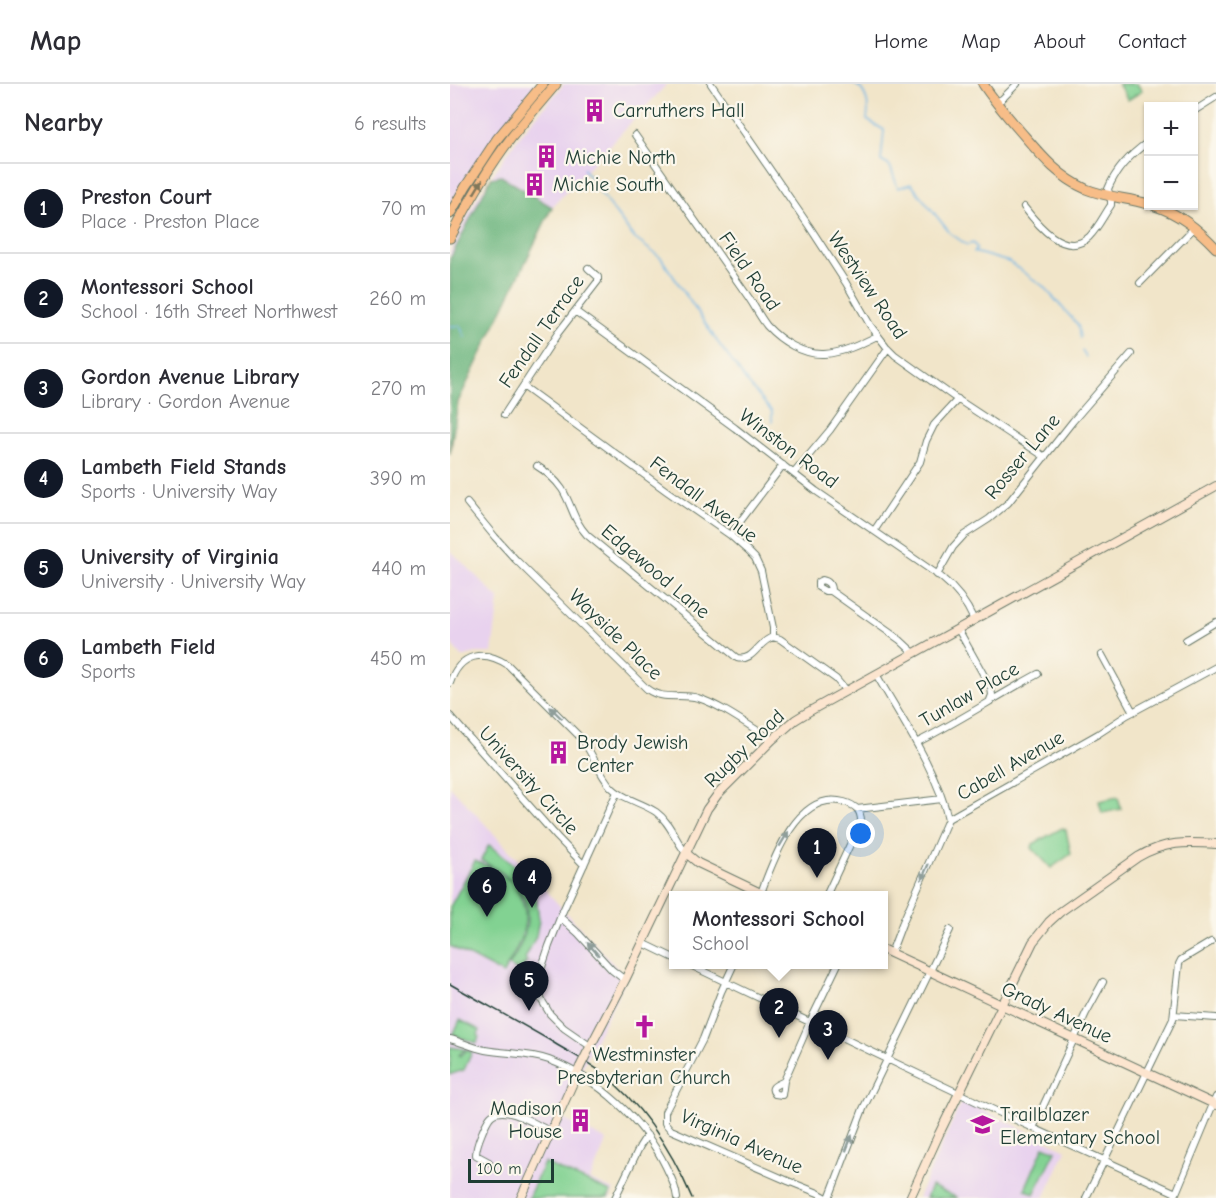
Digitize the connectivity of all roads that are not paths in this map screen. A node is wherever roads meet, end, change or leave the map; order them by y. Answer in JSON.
{"nodes":[{"id":1,"x":543,"y":84,"type":"edge"},
{"id":2,"x":556,"y":84,"type":"edge"},
{"id":3,"x":711,"y":84,"type":"edge"},
{"id":4,"x":983,"y":84,"type":"edge"},
{"id":5,"x":1017,"y":84,"type":"edge"},
{"id":6,"x":1216,"y":97,"type":"edge"},
{"id":7,"x":996,"y":102,"type":"junction"},
{"id":8,"x":1198,"y":108,"type":"edge"},
{"id":9,"x":635,"y":135,"type":"dead end"},
{"id":10,"x":1144,"y":146,"type":"edge"},
{"id":11,"x":1110,"y":195,"type":"junction"},
{"id":12,"x":1144,"y":203,"type":"edge"},
{"id":13,"x":1024,"y":207,"type":"dead end"},
{"id":14,"x":1165,"y":210,"type":"edge"},
{"id":15,"x":450,"y":214,"type":"edge"},
{"id":16,"x":1195,"y":227,"type":"junction"},
{"id":17,"x":450,"y":238,"type":"edge"},
{"id":18,"x":1216,"y":248,"type":"edge"},
{"id":19,"x":588,"y":268,"type":"dead end"},
{"id":20,"x":1140,"y":283,"type":"dead end"},
{"id":21,"x":575,"y":311,"type":"junction"},
{"id":22,"x":877,"y":336,"type":"junction"},
{"id":23,"x":888,"y":348,"type":"junction"},
{"id":24,"x":1131,"y":354,"type":"dead end"},
{"id":25,"x":523,"y":386,"type":"junction"},
{"id":26,"x":958,"y":399,"type":"junction"},
{"id":27,"x":504,"y":414,"type":"dead end"},
{"id":28,"x":1045,"y":457,"type":"junction"},
{"id":29,"x":783,"y":465,"type":"junction"},
{"id":30,"x":537,"y":466,"type":"dead end"},
{"id":31,"x":794,"y":473,"type":"junction"},
{"id":32,"x":1216,"y":486,"type":"edge"},
{"id":33,"x":467,"y":503,"type":"dead end"},
{"id":34,"x":874,"y":531,"type":"junction"},
{"id":35,"x":730,"y":535,"type":"junction"},
{"id":36,"x":937,"y":575,"type":"junction"},
{"id":37,"x":831,"y":591,"type":"dead end"},
{"id":38,"x":974,"y":620,"type":"junction"},
{"id":39,"x":1216,"y":622,"type":"edge"},
{"id":40,"x":958,"y":629,"type":"junction"},
{"id":41,"x":773,"y":638,"type":"junction"},
{"id":42,"x":1186,"y":640,"type":"dead end"},
{"id":43,"x":914,"y":653,"type":"junction"},
{"id":44,"x":1102,"y":655,"type":"dead end"},
{"id":45,"x":1216,"y":667,"type":"edge"},
{"id":46,"x":876,"y":674,"type":"junction"},
{"id":47,"x":1038,"y":674,"type":"dead end"},
{"id":48,"x":450,"y":683,"type":"edge"},
{"id":49,"x":846,"y":691,"type":"junction"},
{"id":50,"x":988,"y":702,"type":"junction"},
{"id":51,"x":1133,"y":712,"type":"junction"},
{"id":52,"x":450,"y":716,"type":"edge"},
{"id":53,"x":772,"y":740,"type":"junction"},
{"id":54,"x":916,"y":743,"type":"junction"},
{"id":55,"x":617,"y":792,"type":"junction"},
{"id":56,"x":942,"y":799,"type":"junction"},
{"id":57,"x":857,"y":809,"type":"junction"},
{"id":58,"x":948,"y":819,"type":"junction"},
{"id":59,"x":1216,"y":844,"type":"edge"},
{"id":60,"x":686,"y":853,"type":"junction"},
{"id":61,"x":584,"y":865,"type":"junction"},
{"id":62,"x":758,"y":891,"type":"edge"},
{"id":63,"x":765,"y":891,"type":"edge"},
{"id":64,"x":828,"y":891,"type":"edge"},
{"id":65,"x":560,"y":917,"type":"junction"},
{"id":66,"x":950,"y":930,"type":"dead end"},
{"id":67,"x":1211,"y":942,"type":"dead end"},
{"id":68,"x":643,"y":943,"type":"junction"},
{"id":69,"x":888,"y":950,"type":"edge"},
{"id":70,"x":888,"y":952,"type":"edge"},
{"id":71,"x":669,"y":956,"type":"edge"},
{"id":72,"x":698,"y":969,"type":"edge"},
{"id":73,"x":732,"y":969,"type":"edge"},
{"id":74,"x":836,"y":969,"type":"edge"},
{"id":75,"x":930,"y":971,"type":"junction"},
{"id":76,"x":626,"y":980,"type":"junction"},
{"id":77,"x":725,"y":982,"type":"junction"},
{"id":78,"x":1103,"y":982,"type":"dead end"},
{"id":79,"x":1003,"y":1005,"type":"junction"},
{"id":80,"x":1174,"y":1015,"type":"junction"},
{"id":81,"x":1216,"y":1018,"type":"edge"},
{"id":82,"x":810,"y":1022,"type":"junction"},
{"id":83,"x":450,"y":1039,"type":"edge"},
{"id":84,"x":1075,"y":1039,"type":"junction"},
{"id":85,"x":588,"y":1049,"type":"junction"},
{"id":86,"x":888,"y":1059,"type":"junction"},
{"id":87,"x":579,"y":1070,"type":"junction"},
{"id":88,"x":1147,"y":1073,"type":"junction"},
{"id":89,"x":784,"y":1081,"type":"dead end"},
{"id":90,"x":960,"y":1092,"type":"junction"},
{"id":91,"x":1215,"y":1102,"type":"edge"},
{"id":92,"x":1033,"y":1128,"type":"junction"},
{"id":93,"x":551,"y":1132,"type":"junction"},
{"id":94,"x":647,"y":1136,"type":"junction"},
{"id":95,"x":1104,"y":1160,"type":"junction"},
{"id":96,"x":489,"y":1162,"type":"dead end"},
{"id":97,"x":1175,"y":1195,"type":"edge"},
{"id":98,"x":521,"y":1198,"type":"edge"},
{"id":99,"x":615,"y":1198,"type":"edge"},
{"id":100,"x":677,"y":1198,"type":"edge"},
{"id":101,"x":828,"y":1198,"type":"edge"},
{"id":102,"x":910,"y":1198,"type":"edge"},
{"id":103,"x":1086,"y":1198,"type":"edge"}],
"edges":[{"from":1,"to":15,"type":"main road"},
{"from":17,"to":2,"type":"main road","one_way":true},
{"from":3,"to":22,"type":"street","name":"Westview Road"},
{"from":4,"to":7,"type":"main road"},
{"from":5,"to":7,"type":"street"},
{"from":6,"to":8,"type":"street"},
{"from":7,"to":11,"type":"main road"},
{"from":9,"to":22,"type":"street","name":"Field Road"},
{"from":10,"to":11,"type":"street"},
{"from":11,"to":12,"type":"main road"},
{"from":11,"to":13,"type":"street"},
{"from":14,"to":16,"type":"main road"},
{"from":16,"to":18,"type":"main road"},
{"from":16,"to":20,"type":"street"},
{"from":19,"to":21,"type":"street","name":"Fendall Terrace"},
{"from":21,"to":25,"type":"street","name":"Fendall Terrace"},
{"from":21,"to":29,"type":"street","name":"Winston Road"},
{"from":22,"to":23,"type":"street","name":"Westview Road"},
{"from":23,"to":26,"type":"street","name":"Westview Road"},
{"from":23,"to":31,"type":"street"},
{"from":24,"to":28,"type":"street","name":"Rosser Lane"},
{"from":25,"to":27,"type":"street","name":"Fendall Terrace"},
{"from":25,"to":35,"type":"street","name":"Fendall Avenue"},
{"from":26,"to":28,"type":"street","name":"Westview Road"},
{"from":26,"to":34,"type":"street"},
{"from":28,"to":36,"type":"street","name":"Rosser Lane"},
{"from":29,"to":31,"type":"street","name":"Winston Road"},
{"from":29,"to":35,"type":"street"},
{"from":30,"to":41,"type":"street","name":"Edgewood Lane"},
{"from":31,"to":34,"type":"street","name":"Winston Road"},
{"from":32,"to":38,"type":"street","name":"Rugby Road"},
{"from":33,"to":53,"type":"street","name":"Wayside Place"},
{"from":34,"to":36,"type":"street","name":"Winston Road"},
{"from":35,"to":41,"type":"street","name":"Fendall Avenue"},
{"from":36,"to":38,"type":"street","name":"Winston Road"},
{"from":37,"to":43,"type":"street"},
{"from":38,"to":40,"type":"street","name":"Rugby Road"},
{"from":39,"to":42,"type":"street"},
{"from":40,"to":43,"type":"street","name":"Rugby Road"},
{"from":40,"to":50,"type":"street"},
{"from":41,"to":49,"type":"street"},
{"from":43,"to":46,"type":"street","name":"Rugby Road"},
{"from":44,"to":51,"type":"street"},
{"from":45,"to":51,"type":"street","name":"Cabell Avenue"},
{"from":46,"to":49,"type":"street","name":"Rugby Road"},
{"from":46,"to":54,"type":"street"},
{"from":47,"to":50,"type":"street","name":"Tunlaw Place"},
{"from":55,"to":48,"type":"street","one_way":true},
{"from":49,"to":53,"type":"street","name":"Rugby Road"},
{"from":50,"to":54,"type":"street","name":"Tunlaw Place"},
{"from":51,"to":58,"type":"street","name":"Cabell Avenue"},
{"from":52,"to":61,"type":"street","name":"University Circle"},
{"from":53,"to":60,"type":"street","name":"Rugby Road"},
{"from":54,"to":56,"type":"street"},
{"from":55,"to":60,"type":"street"},
{"from":55,"to":61,"type":"street"},
{"from":56,"to":57,"type":"street"},
{"from":56,"to":58,"type":"street"},
{"from":63,"to":57,"type":"street","one_way":true},
{"from":57,"to":64,"type":"street"},
{"from":58,"to":69,"type":"street","name":"Cabell Avenue","one_way":true},
{"from":59,"to":79,"type":"street"},
{"from":60,"to":62,"type":"street"},
{"from":60,"to":68,"type":"street","name":"Rugby Road"},
{"from":61,"to":65,"type":"street"},
{"from":76,"to":65,"type":"street","one_way":true},
{"from":65,"to":85,"type":"street"},
{"from":66,"to":75,"type":"street"},
{"from":67,"to":80,"type":"street"},
{"from":68,"to":71,"type":"street"},
{"from":68,"to":76,"type":"street","name":"Rugby Road"},
{"from":70,"to":75,"type":"street","name":"Grady Avenue"},
{"from":72,"to":77,"type":"street"},
{"from":73,"to":77,"type":"street"},
{"from":74,"to":82,"type":"street"},
{"from":75,"to":79,"type":"street","name":"Grady Avenue"},
{"from":75,"to":86,"type":"street"},
{"from":76,"to":85,"type":"street","name":"Rugby Road"},
{"from":77,"to":82,"type":"street"},
{"from":77,"to":101,"type":"street","name":"Virginia Avenue"},
{"from":78,"to":84,"type":"street"},
{"from":79,"to":84,"type":"street","name":"Grady Avenue"},
{"from":79,"to":90,"type":"street"},
{"from":80,"to":81,"type":"street"},
{"from":80,"to":88,"type":"street"},
{"from":82,"to":86,"type":"street"},
{"from":82,"to":89,"type":"street"},
{"from":83,"to":87,"type":"street"},
{"from":84,"to":88,"type":"street","name":"Grady Avenue"},
{"from":84,"to":92,"type":"street"},
{"from":85,"to":87,"type":"street","name":"Rugby Road","bridge":true},
{"from":86,"to":90,"type":"street"},
{"from":101,"to":86,"type":"street","one_way":true},
{"from":87,"to":93,"type":"street","name":"Rugby Road"},
{"from":87,"to":94,"type":"street"},
{"from":88,"to":91,"type":"street","name":"Grady Avenue"},
{"from":88,"to":95,"type":"street"},
{"from":90,"to":92,"type":"street"},
{"from":90,"to":102,"type":"street"},
{"from":91,"to":97,"type":"street"},
{"from":92,"to":95,"type":"street"},
{"from":93,"to":96,"type":"street"},
{"from":93,"to":98,"type":"street","name":"Rugby Road"},
{"from":94,"to":99,"type":"street"},
{"from":94,"to":100,"type":"street"},
{"from":95,"to":97,"type":"street"},
{"from":95,"to":103,"type":"street"}]}
